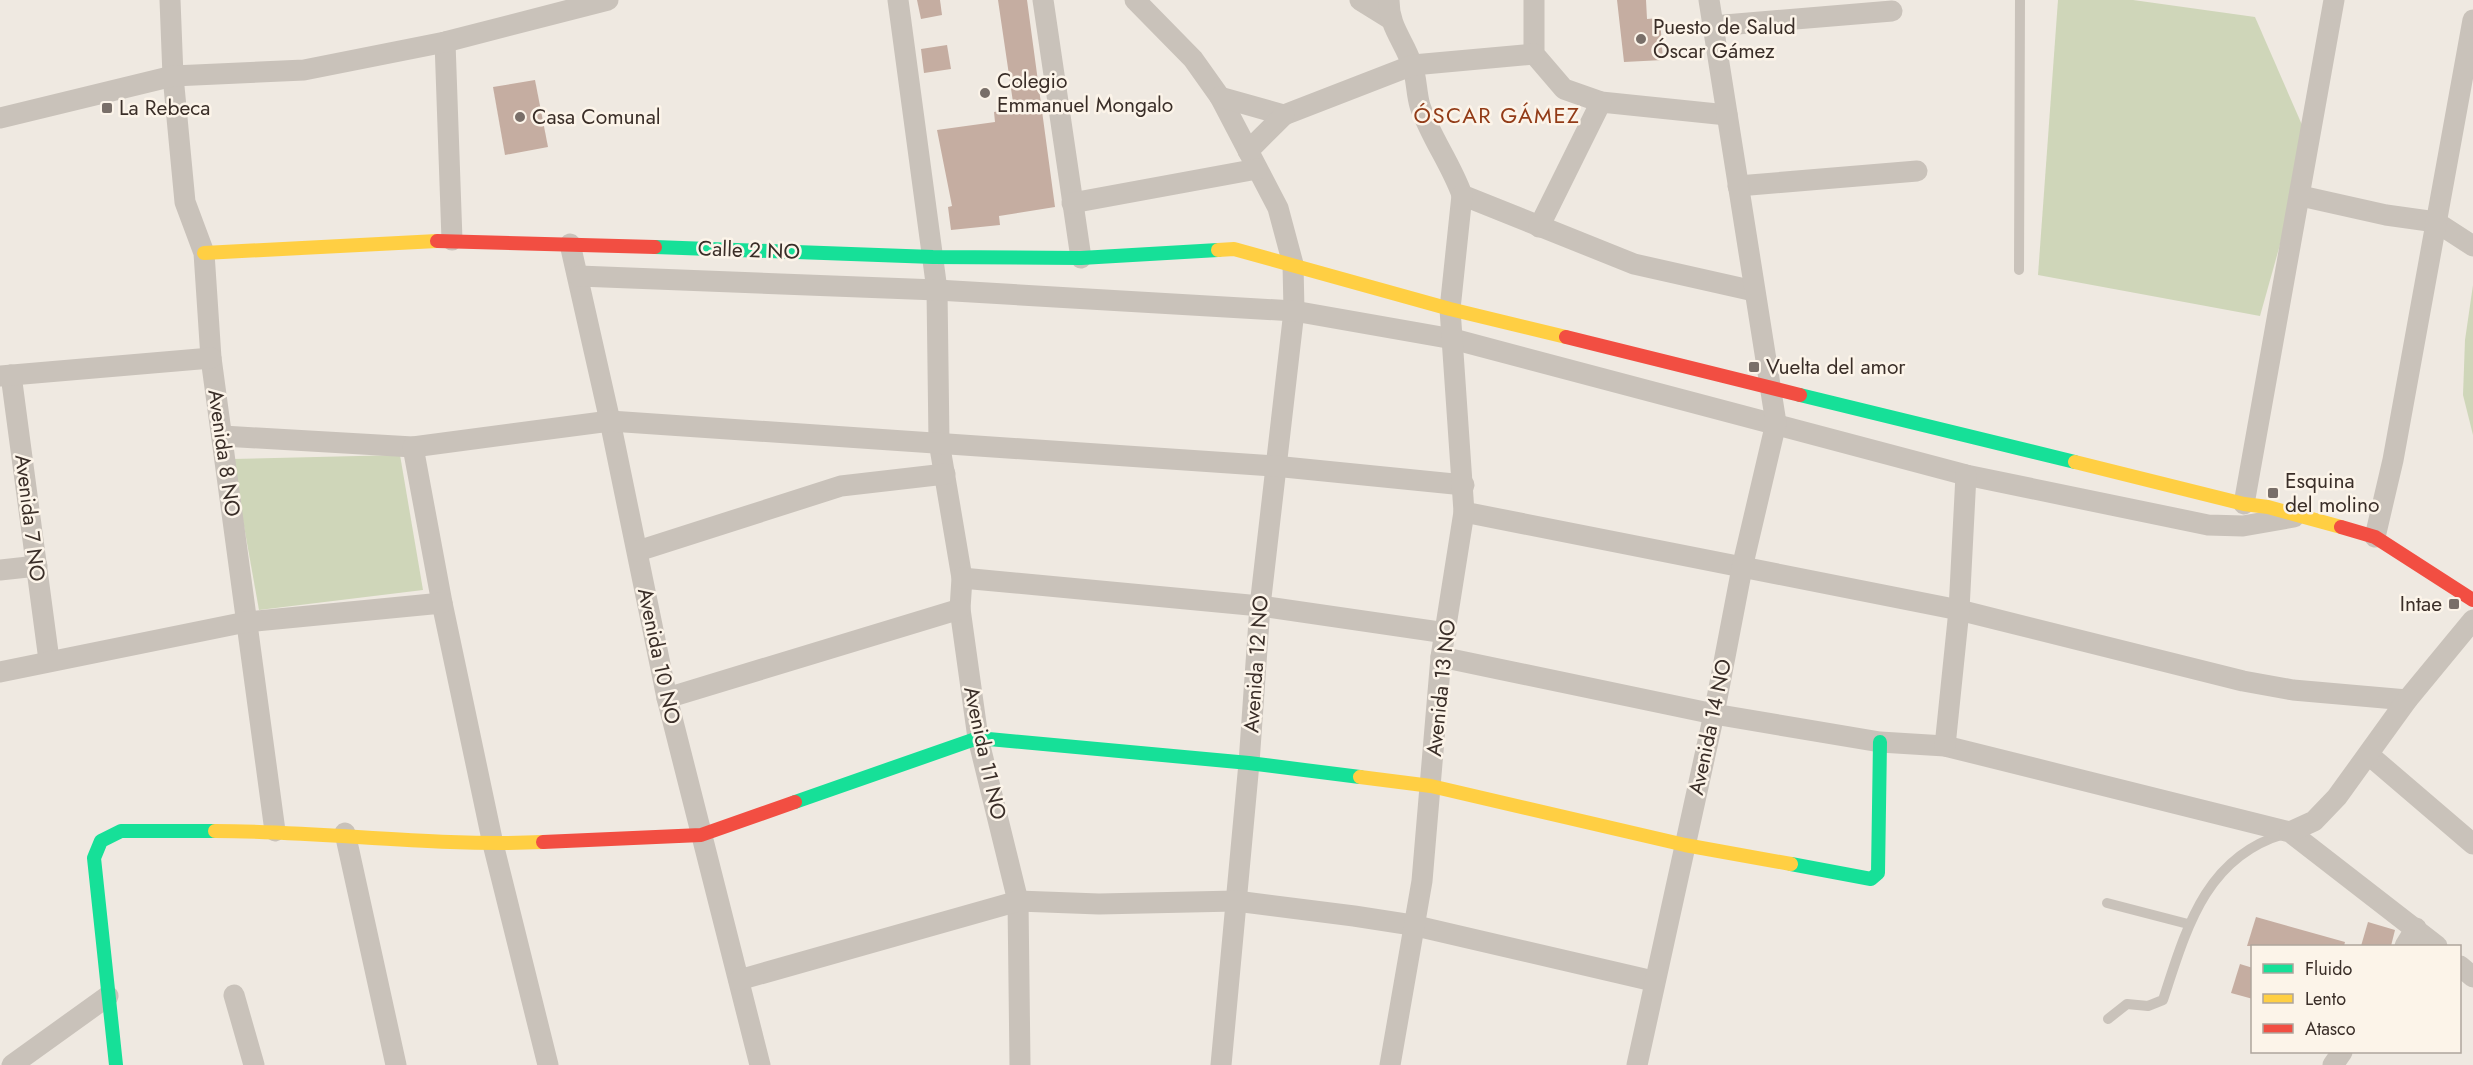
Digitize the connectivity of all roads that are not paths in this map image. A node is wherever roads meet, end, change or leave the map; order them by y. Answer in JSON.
{"nodes":[{"id":1,"x":170,"y":0,"type":"edge"},
{"id":2,"x":608,"y":0,"type":"edge"},
{"id":3,"x":898,"y":0,"type":"edge"},
{"id":4,"x":1043,"y":0,"type":"edge"},
{"id":5,"x":1135,"y":0,"type":"edge"},
{"id":6,"x":1360,"y":0,"type":"edge"},
{"id":7,"x":1534,"y":0,"type":"edge"},
{"id":8,"x":1708,"y":0,"type":"edge"},
{"id":9,"x":2020,"y":0,"type":"edge"},
{"id":10,"x":2334,"y":0,"type":"edge"},
{"id":11,"x":1389,"y":9,"type":"edge"},
{"id":12,"x":1892,"y":11,"type":"dead end"},
{"id":13,"x":2473,"y":20,"type":"edge"},
{"id":14,"x":1713,"y":26,"type":"junction"},
{"id":15,"x":445,"y":42,"type":"junction"},
{"id":16,"x":1534,"y":54,"type":"junction"},
{"id":17,"x":1413,"y":66,"type":"junction"},
{"id":18,"x":173,"y":76,"type":"junction"},
{"id":19,"x":1220,"y":97,"type":"junction"},
{"id":20,"x":1601,"y":102,"type":"junction"},
{"id":21,"x":1727,"y":114,"type":"junction"},
{"id":22,"x":1284,"y":115,"type":"junction"},
{"id":23,"x":0,"y":118,"type":"edge"},
{"id":24,"x":1252,"y":160,"type":"junction"},
{"id":25,"x":1917,"y":171,"type":"dead end"},
{"id":26,"x":1738,"y":186,"type":"junction"},
{"id":27,"x":1462,"y":195,"type":"junction"},
{"id":28,"x":2301,"y":196,"type":"junction"},
{"id":29,"x":1072,"y":203,"type":"junction"},
{"id":30,"x":2436,"y":222,"type":"junction"},
{"id":31,"x":1539,"y":227,"type":"junction"},
{"id":32,"x":452,"y":240,"type":"junction"},
{"id":33,"x":570,"y":244,"type":"junction"},
{"id":34,"x":2473,"y":246,"type":"edge"},
{"id":35,"x":204,"y":253,"type":"junction"},
{"id":36,"x":933,"y":257,"type":"junction"},
{"id":37,"x":1080,"y":258,"type":"junction"},
{"id":38,"x":1293,"y":264,"type":"junction"},
{"id":39,"x":2019,"y":270,"type":"dead end"},
{"id":40,"x":579,"y":276,"type":"junction"},
{"id":41,"x":937,"y":290,"type":"junction"},
{"id":42,"x":1754,"y":291,"type":"junction"},
{"id":43,"x":1450,"y":309,"type":"junction"},
{"id":44,"x":1294,"y":311,"type":"junction"},
{"id":45,"x":1453,"y":339,"type":"junction"},
{"id":46,"x":211,"y":358,"type":"junction"},
{"id":47,"x":6,"y":376,"type":"edge"},
{"id":48,"x":1771,"y":388,"type":"junction"},
{"id":49,"x":610,"y":421,"type":"junction"},
{"id":50,"x":1776,"y":423,"type":"junction"},
{"id":51,"x":223,"y":436,"type":"junction"},
{"id":52,"x":939,"y":442,"type":"junction"},
{"id":53,"x":413,"y":447,"type":"junction"},
{"id":54,"x":1274,"y":466,"type":"junction"},
{"id":55,"x":945,"y":474,"type":"junction"},
{"id":56,"x":1966,"y":475,"type":"junction"},
{"id":57,"x":1464,"y":485,"type":"junction"},
{"id":58,"x":2244,"y":504,"type":"junction"},
{"id":59,"x":1464,"y":512,"type":"junction"},
{"id":60,"x":2297,"y":516,"type":"junction"},
{"id":61,"x":2374,"y":537,"type":"junction"},
{"id":62,"x":638,"y":551,"type":"junction"},
{"id":63,"x":37,"y":566,"type":"junction"},
{"id":64,"x":1742,"y":568,"type":"junction"},
{"id":65,"x":0,"y":570,"type":"edge"},
{"id":66,"x":962,"y":578,"type":"junction"},
{"id":67,"x":2473,"y":600,"type":"edge"},
{"id":68,"x":442,"y":603,"type":"junction"},
{"id":69,"x":1260,"y":606,"type":"junction"},
{"id":70,"x":960,"y":609,"type":"junction"},
{"id":71,"x":1959,"y":610,"type":"junction"},
{"id":72,"x":2473,"y":620,"type":"edge"},
{"id":73,"x":246,"y":622,"type":"junction"},
{"id":74,"x":1446,"y":633,"type":"junction"},
{"id":75,"x":1441,"y":657,"type":"junction"},
{"id":76,"x":49,"y":660,"type":"junction"},
{"id":77,"x":0,"y":672,"type":"edge"},
{"id":78,"x":667,"y":698,"type":"junction"},
{"id":79,"x":2407,"y":700,"type":"junction"},
{"id":80,"x":1714,"y":714,"type":"junction"},
{"id":81,"x":978,"y":738,"type":"junction"},
{"id":82,"x":1880,"y":742,"type":"junction"},
{"id":83,"x":1945,"y":746,"type":"junction"},
{"id":84,"x":2369,"y":755,"type":"junction"},
{"id":85,"x":1249,"y":763,"type":"junction"},
{"id":86,"x":1431,"y":786,"type":"junction"},
{"id":87,"x":275,"y":831,"type":"junction"},
{"id":88,"x":2290,"y":832,"type":"junction"},
{"id":89,"x":345,"y":833,"type":"junction"},
{"id":90,"x":701,"y":834,"type":"junction"},
{"id":91,"x":493,"y":844,"type":"junction"},
{"id":92,"x":2473,"y":844,"type":"edge"},
{"id":93,"x":1685,"y":845,"type":"junction"},
{"id":94,"x":1018,"y":901,"type":"junction"},
{"id":95,"x":1236,"y":902,"type":"junction"},
{"id":96,"x":2107,"y":903,"type":"dead end"},
{"id":97,"x":2188,"y":924,"type":"junction"},
{"id":98,"x":1412,"y":925,"type":"junction"},
{"id":99,"x":2416,"y":928,"type":"junction"},
{"id":100,"x":2406,"y":945,"type":"edge"},
{"id":101,"x":2437,"y":945,"type":"edge"},
{"id":102,"x":2461,"y":967,"type":"edge"},
{"id":103,"x":2473,"y":977,"type":"edge"},
{"id":104,"x":739,"y":980,"type":"junction"},
{"id":105,"x":1653,"y":981,"type":"junction"},
{"id":106,"x":234,"y":995,"type":"dead end"},
{"id":107,"x":108,"y":996,"type":"junction"},
{"id":108,"x":2108,"y":1019,"type":"dead end"},
{"id":109,"x":12,"y":1065,"type":"edge"},
{"id":110,"x":116,"y":1065,"type":"edge"},
{"id":111,"x":254,"y":1065,"type":"edge"},
{"id":112,"x":396,"y":1065,"type":"edge"},
{"id":113,"x":548,"y":1065,"type":"edge"},
{"id":114,"x":760,"y":1065,"type":"edge"},
{"id":115,"x":1020,"y":1065,"type":"edge"},
{"id":116,"x":1221,"y":1065,"type":"edge"},
{"id":117,"x":1390,"y":1065,"type":"edge"},
{"id":118,"x":1637,"y":1065,"type":"edge"}],
"edges":[{"from":1,"to":18,"type":"street","name":"Avenida 8 NO"},
{"from":2,"to":15,"type":"street"},
{"from":3,"to":36,"type":"street","name":"Avenida 11 NO"},
{"from":4,"to":29,"type":"street"},
{"from":5,"to":19,"type":"street","name":"Avenida 12 NO"},
{"from":6,"to":11,"type":"street"},
{"from":7,"to":16,"type":"street"},
{"from":8,"to":14,"type":"street","name":"Avenida 14 NO"},
{"from":9,"to":39,"type":"lane"},
{"from":10,"to":28,"type":"street"},
{"from":11,"to":17,"type":"street"},
{"from":12,"to":14,"type":"street"},
{"from":13,"to":30,"type":"street"},
{"from":14,"to":21,"type":"street","name":"Avenida 14 NO"},
{"from":15,"to":18,"type":"street"},
{"from":15,"to":32,"type":"street"},
{"from":16,"to":17,"type":"street"},
{"from":16,"to":20,"type":"street"},
{"from":17,"to":22,"type":"street"},
{"from":17,"to":27,"type":"street"},
{"from":18,"to":23,"type":"street"},
{"from":18,"to":35,"type":"street","name":"Avenida 8 NO"},
{"from":19,"to":22,"type":"street"},
{"from":19,"to":24,"type":"street","name":"Avenida 12 NO"},
{"from":20,"to":21,"type":"street"},
{"from":20,"to":31,"type":"street"},
{"from":21,"to":26,"type":"street","name":"Avenida 14 NO"},
{"from":22,"to":24,"type":"street"},
{"from":24,"to":29,"type":"street"},
{"from":24,"to":38,"type":"street","name":"Avenida 12 NO"},
{"from":25,"to":26,"type":"street"},
{"from":26,"to":42,"type":"street","name":"Avenida 14 NO"},
{"from":27,"to":31,"type":"street"},
{"from":27,"to":43,"type":"street","name":"Avenida 13 NO"},
{"from":28,"to":30,"type":"street"},
{"from":28,"to":58,"type":"street"},
{"from":29,"to":37,"type":"street"},
{"from":30,"to":34,"type":"street"},
{"from":30,"to":61,"type":"street"},
{"from":31,"to":42,"type":"street"},
{"from":32,"to":33,"type":"street","name":"Calle 2 NO"},
{"from":32,"to":35,"type":"street","name":"Calle 2 NO"},
{"from":33,"to":36,"type":"street","name":"Calle 2 NO"},
{"from":33,"to":40,"type":"street","name":"Avenida 10 NO"},
{"from":35,"to":46,"type":"street","name":"Avenida 8 NO"},
{"from":36,"to":37,"type":"street","name":"Calle 2 NO"},
{"from":36,"to":41,"type":"street","name":"Avenida 11 NO"},
{"from":37,"to":38,"type":"street","name":"Calle 2 NO"},
{"from":38,"to":43,"type":"street","name":"Calle 2 NO"},
{"from":38,"to":44,"type":"street","name":"Avenida 12 NO"},
{"from":40,"to":41,"type":"street"},
{"from":40,"to":49,"type":"street","name":"Avenida 10 NO"},
{"from":41,"to":44,"type":"street"},
{"from":41,"to":52,"type":"street","name":"Avenida 11 NO"},
{"from":42,"to":48,"type":"street","name":"Avenida 14 NO"},
{"from":43,"to":45,"type":"street","name":"Avenida 13 NO"},
{"from":43,"to":48,"type":"street","name":"Calle 2 NO"},
{"from":44,"to":45,"type":"street"},
{"from":44,"to":54,"type":"street","name":"Avenida 12 NO"},
{"from":45,"to":50,"type":"street"},
{"from":45,"to":57,"type":"street","name":"Avenida 13 NO"},
{"from":46,"to":47,"type":"street"},
{"from":46,"to":51,"type":"street","name":"Avenida 8 NO"},
{"from":47,"to":63,"type":"street","name":"Avenida 7 NO"},
{"from":48,"to":50,"type":"street","name":"Avenida 14 NO"},
{"from":48,"to":58,"type":"street","name":"Calle 2 NO"},
{"from":49,"to":52,"type":"street"},
{"from":49,"to":53,"type":"street"},
{"from":49,"to":62,"type":"street","name":"Avenida 10 NO"},
{"from":50,"to":56,"type":"street"},
{"from":50,"to":64,"type":"street","name":"Avenida 14 NO"},
{"from":51,"to":53,"type":"street"},
{"from":51,"to":73,"type":"street","name":"Avenida 8 NO"},
{"from":52,"to":54,"type":"street"},
{"from":52,"to":55,"type":"street","name":"Avenida 11 NO"},
{"from":53,"to":68,"type":"street"},
{"from":54,"to":57,"type":"street"},
{"from":54,"to":69,"type":"street","name":"Avenida 12 NO"},
{"from":55,"to":62,"type":"street"},
{"from":55,"to":66,"type":"street","name":"Avenida 11 NO"},
{"from":56,"to":60,"type":"street"},
{"from":56,"to":71,"type":"street"},
{"from":57,"to":59,"type":"street","name":"Avenida 13 NO"},
{"from":58,"to":60,"type":"street","name":"Calle 2 NO"},
{"from":59,"to":64,"type":"street"},
{"from":59,"to":74,"type":"street","name":"Avenida 13 NO"},
{"from":60,"to":61,"type":"street","name":"Calle 2 NO"},
{"from":61,"to":67,"type":"street","name":"Calle 2 NO"},
{"from":62,"to":78,"type":"street","name":"Avenida 10 NO"},
{"from":63,"to":65,"type":"street"},
{"from":63,"to":76,"type":"street","name":"Avenida 7 NO"},
{"from":64,"to":71,"type":"street"},
{"from":64,"to":80,"type":"street","name":"Avenida 14 NO"},
{"from":66,"to":69,"type":"street"},
{"from":66,"to":70,"type":"street","name":"Avenida 11 NO"},
{"from":68,"to":73,"type":"street"},
{"from":68,"to":91,"type":"street"},
{"from":69,"to":74,"type":"street"},
{"from":69,"to":85,"type":"street","name":"Avenida 12 NO"},
{"from":70,"to":78,"type":"street"},
{"from":70,"to":81,"type":"street","name":"Avenida 11 NO"},
{"from":71,"to":79,"type":"street"},
{"from":71,"to":83,"type":"street"},
{"from":72,"to":79,"type":"street"},
{"from":73,"to":76,"type":"street"},
{"from":73,"to":87,"type":"street","name":"Avenida 8 NO"},
{"from":74,"to":75,"type":"street","name":"Avenida 13 NO"},
{"from":75,"to":80,"type":"street"},
{"from":75,"to":86,"type":"street","name":"Avenida 13 NO"},
{"from":76,"to":77,"type":"street"},
{"from":78,"to":90,"type":"street","name":"Avenida 10 NO"},
{"from":79,"to":84,"type":"street"},
{"from":80,"to":82,"type":"street"},
{"from":80,"to":93,"type":"street","name":"Avenida 14 NO"},
{"from":81,"to":85,"type":"street"},
{"from":81,"to":90,"type":"street"},
{"from":81,"to":94,"type":"street","name":"Avenida 11 NO"},
{"from":82,"to":83,"type":"street"},
{"from":82,"to":93,"type":"street"},
{"from":83,"to":88,"type":"street"},
{"from":84,"to":88,"type":"street"},
{"from":84,"to":92,"type":"street"},
{"from":85,"to":86,"type":"street"},
{"from":85,"to":95,"type":"street","name":"Avenida 12 NO"},
{"from":86,"to":93,"type":"street"},
{"from":86,"to":98,"type":"street","name":"Avenida 13 NO"},
{"from":87,"to":89,"type":"street"},
{"from":87,"to":107,"type":"street"},
{"from":88,"to":97,"type":"lane"},
{"from":88,"to":99,"type":"street"},
{"from":89,"to":91,"type":"street"},
{"from":89,"to":112,"type":"street"},
{"from":90,"to":91,"type":"street"},
{"from":90,"to":104,"type":"street","name":"Avenida 10 NO"},
{"from":91,"to":113,"type":"street"},
{"from":93,"to":105,"type":"street","name":"Avenida 14 NO"},
{"from":94,"to":95,"type":"street"},
{"from":94,"to":104,"type":"street"},
{"from":94,"to":115,"type":"street","name":"Avenida 11 NO"},
{"from":95,"to":98,"type":"street"},
{"from":95,"to":116,"type":"street","name":"Avenida 12 NO"},
{"from":96,"to":97,"type":"lane"},
{"from":97,"to":108,"type":"lane"},
{"from":98,"to":105,"type":"street"},
{"from":98,"to":117,"type":"street","name":"Avenida 13 NO"},
{"from":99,"to":100,"type":"street"},
{"from":99,"to":101,"type":"street"},
{"from":102,"to":103,"type":"street"},
{"from":104,"to":114,"type":"street","name":"Avenida 10 NO"},
{"from":105,"to":118,"type":"street","name":"Avenida 14 NO"},
{"from":106,"to":111,"type":"street"},
{"from":107,"to":109,"type":"street"},
{"from":107,"to":110,"type":"street"}]}
